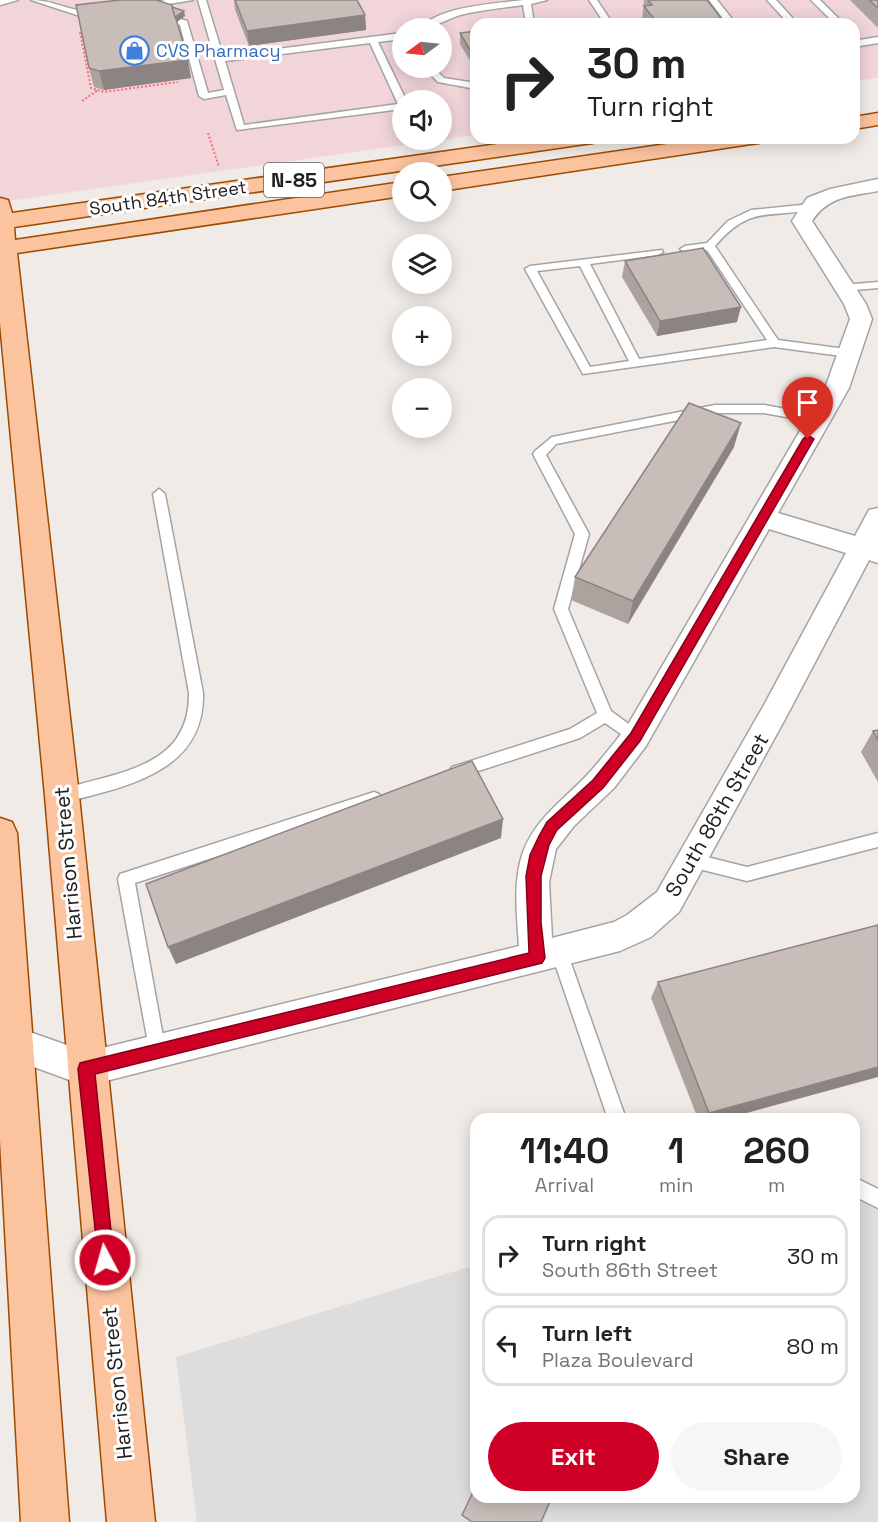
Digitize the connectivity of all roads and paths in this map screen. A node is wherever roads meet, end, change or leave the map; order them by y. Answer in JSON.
{"nodes":[{"id":1,"x":14,"y":0,"type":"edge"},
{"id":2,"x":35,"y":0,"type":"edge"},
{"id":3,"x":189,"y":0,"type":"edge"},
{"id":4,"x":202,"y":0,"type":"edge"},
{"id":5,"x":543,"y":0,"type":"edge"},
{"id":6,"x":593,"y":0,"type":"edge"},
{"id":7,"x":713,"y":0,"type":"edge"},
{"id":8,"x":771,"y":0,"type":"edge"},
{"id":9,"x":815,"y":0,"type":"edge"},
{"id":10,"x":0,"y":2,"type":"edge"},
{"id":11,"x":527,"y":3,"type":"junction"},
{"id":12,"x":156,"y":4,"type":"junction"},
{"id":13,"x":134,"y":6,"type":"edge"},
{"id":14,"x":112,"y":9,"type":"edge"},
{"id":15,"x":444,"y":18,"type":"edge"},
{"id":16,"x":529,"y":18,"type":"edge"},
{"id":17,"x":605,"y":18,"type":"edge"},
{"id":18,"x":727,"y":18,"type":"edge"},
{"id":19,"x":788,"y":18,"type":"edge"},
{"id":20,"x":834,"y":18,"type":"edge"},
{"id":21,"x":79,"y":31,"type":"edge"},
{"id":22,"x":392,"y":37,"type":"edge"},
{"id":23,"x":373,"y":40,"type":"junction"},
{"id":24,"x":878,"y":40,"type":"edge"},
{"id":25,"x":860,"y":42,"type":"edge"},
{"id":26,"x":219,"y":59,"type":"junction"},
{"id":27,"x":439,"y":78,"type":"edge"},
{"id":28,"x":181,"y":81,"type":"edge"},
{"id":29,"x":470,"y":85,"type":"edge"},
{"id":30,"x":99,"y":89,"type":"junction"},
{"id":31,"x":395,"y":90,"type":"edge"},
{"id":32,"x":229,"y":92,"type":"junction"},
{"id":33,"x":82,"y":101,"type":"dead end"},
{"id":34,"x":392,"y":106,"type":"edge"},
{"id":35,"x":878,"y":119,"type":"edge"},
{"id":36,"x":860,"y":122,"type":"edge"},
{"id":37,"x":208,"y":134,"type":"dead end"},
{"id":38,"x":546,"y":144,"type":"edge"},
{"id":39,"x":711,"y":144,"type":"edge"},
{"id":40,"x":220,"y":171,"type":"dead end"},
{"id":41,"x":452,"y":182,"type":"edge"},
{"id":42,"x":878,"y":186,"type":"edge"},
{"id":43,"x":392,"y":190,"type":"edge"},
{"id":44,"x":811,"y":207,"type":"junction"},
{"id":45,"x":1,"y":229,"type":"edge"},
{"id":46,"x":710,"y":246,"type":"junction"},
{"id":47,"x":685,"y":249,"type":"edge"},
{"id":48,"x":658,"y":252,"type":"dead end"},
{"id":49,"x":583,"y":262,"type":"junction"},
{"id":50,"x":878,"y":285,"type":"edge"},
{"id":51,"x":843,"y":288,"type":"junction"},
{"id":52,"x":869,"y":321,"type":"edge"},
{"id":53,"x":774,"y":343,"type":"junction"},
{"id":54,"x":849,"y":353,"type":"junction"},
{"id":55,"x":636,"y":363,"type":"junction"},
{"id":56,"x":819,"y":419,"type":"junction"},
{"id":57,"x":159,"y":494,"type":"dead end"},
{"id":58,"x":878,"y":517,"type":"edge"},
{"id":59,"x":764,"y":518,"type":"junction"},
{"id":60,"x":871,"y":551,"type":"edge"},
{"id":61,"x":605,"y":715,"type":"junction"},
{"id":62,"x":636,"y":737,"type":"junction"},
{"id":63,"x":440,"y":777,"type":"edge"},
{"id":64,"x":384,"y":795,"type":"edge"},
{"id":65,"x":62,"y":796,"type":"junction"},
{"id":66,"x":0,"y":833,"type":"edge"},
{"id":67,"x":878,"y":840,"type":"edge"},
{"id":68,"x":691,"y":860,"type":"junction"},
{"id":69,"x":548,"y":955,"type":"junction"},
{"id":70,"x":14,"y":1042,"type":"junction"},
{"id":71,"x":157,"y":1053,"type":"junction"},
{"id":72,"x":86,"y":1069,"type":"junction"},
{"id":73,"x":614,"y":1113,"type":"edge"},
{"id":74,"x":860,"y":1189,"type":"edge"},
{"id":75,"x":878,"y":1199,"type":"edge"},
{"id":76,"x":45,"y":1522,"type":"edge"},
{"id":77,"x":131,"y":1522,"type":"edge"}],
"edges":[{"from":1,"to":10,"type":"lane"},
{"from":2,"to":14,"type":"lane"},
{"from":3,"to":12,"type":"lane"},
{"from":4,"to":26,"type":"lane"},
{"from":5,"to":11,"type":"lane"},
{"from":6,"to":17,"type":"lane"},
{"from":7,"to":18,"type":"lane"},
{"from":8,"to":19,"type":"lane"},
{"from":9,"to":20,"type":"lane"},
{"from":11,"to":15,"type":"lane"},
{"from":11,"to":16,"type":"lane"},
{"from":12,"to":13,"type":"lane"},
{"from":12,"to":32,"type":"lane"},
{"from":21,"to":30,"type":"path"},
{"from":22,"to":23,"type":"lane"},
{"from":23,"to":26,"type":"lane"},
{"from":23,"to":31,"type":"lane"},
{"from":24,"to":25,"type":"lane"},
{"from":26,"to":32,"type":"lane"},
{"from":27,"to":29,"type":"lane"},
{"from":28,"to":30,"type":"path"},
{"from":30,"to":33,"type":"path"},
{"from":32,"to":34,"type":"lane"},
{"from":35,"to":36,"type":"main road"},
{"from":37,"to":40,"type":"path"},
{"from":38,"to":45,"type":"main road","name":"South 84th Street","number":"N-85"},
{"from":39,"to":41,"type":"main road"},
{"from":42,"to":44,"type":"street"},
{"from":43,"to":45,"type":"main road","name":"South 84th Street","number":"N-85"},
{"from":44,"to":46,"type":"lane"},
{"from":44,"to":51,"type":"street"},
{"from":45,"to":65,"type":"main road","name":"Harrison Street"},
{"from":46,"to":47,"type":"lane"},
{"from":46,"to":53,"type":"lane"},
{"from":48,"to":49,"type":"lane"},
{"from":49,"to":55,"type":"lane"},
{"from":49,"to":55,"type":"lane"},
{"from":50,"to":51,"type":"lane"},
{"from":51,"to":52,"type":"street"},
{"from":52,"to":54,"type":"street"},
{"from":53,"to":54,"type":"lane"},
{"from":53,"to":55,"type":"lane"},
{"from":54,"to":56,"type":"street"},
{"from":56,"to":59,"type":"street"},
{"from":56,"to":61,"type":"lane"},
{"from":57,"to":65,"type":"lane"},
{"from":58,"to":60,"type":"street","name":"South 86th Street"},
{"from":59,"to":60,"type":"street"},
{"from":59,"to":62,"type":"street"},
{"from":60,"to":68,"type":"street","name":"South 86th Street"},
{"from":61,"to":62,"type":"lane"},
{"from":61,"to":63,"type":"lane"},
{"from":62,"to":69,"type":"street"},
{"from":64,"to":71,"type":"lane"},
{"from":65,"to":72,"type":"main road","name":"Harrison Street"},
{"from":66,"to":70,"type":"main road"},
{"from":67,"to":68,"type":"lane"},
{"from":68,"to":69,"type":"street","name":"South 86th Street"},
{"from":69,"to":71,"type":"street","name":"South 86th Street"},
{"from":69,"to":73,"type":"lane"},
{"from":70,"to":72,"type":"street"},
{"from":70,"to":76,"type":"main road"},
{"from":71,"to":72,"type":"street","name":"South 86th Street"},
{"from":72,"to":77,"type":"main road","name":"Harrison Street"},
{"from":74,"to":75,"type":"lane"}]}
